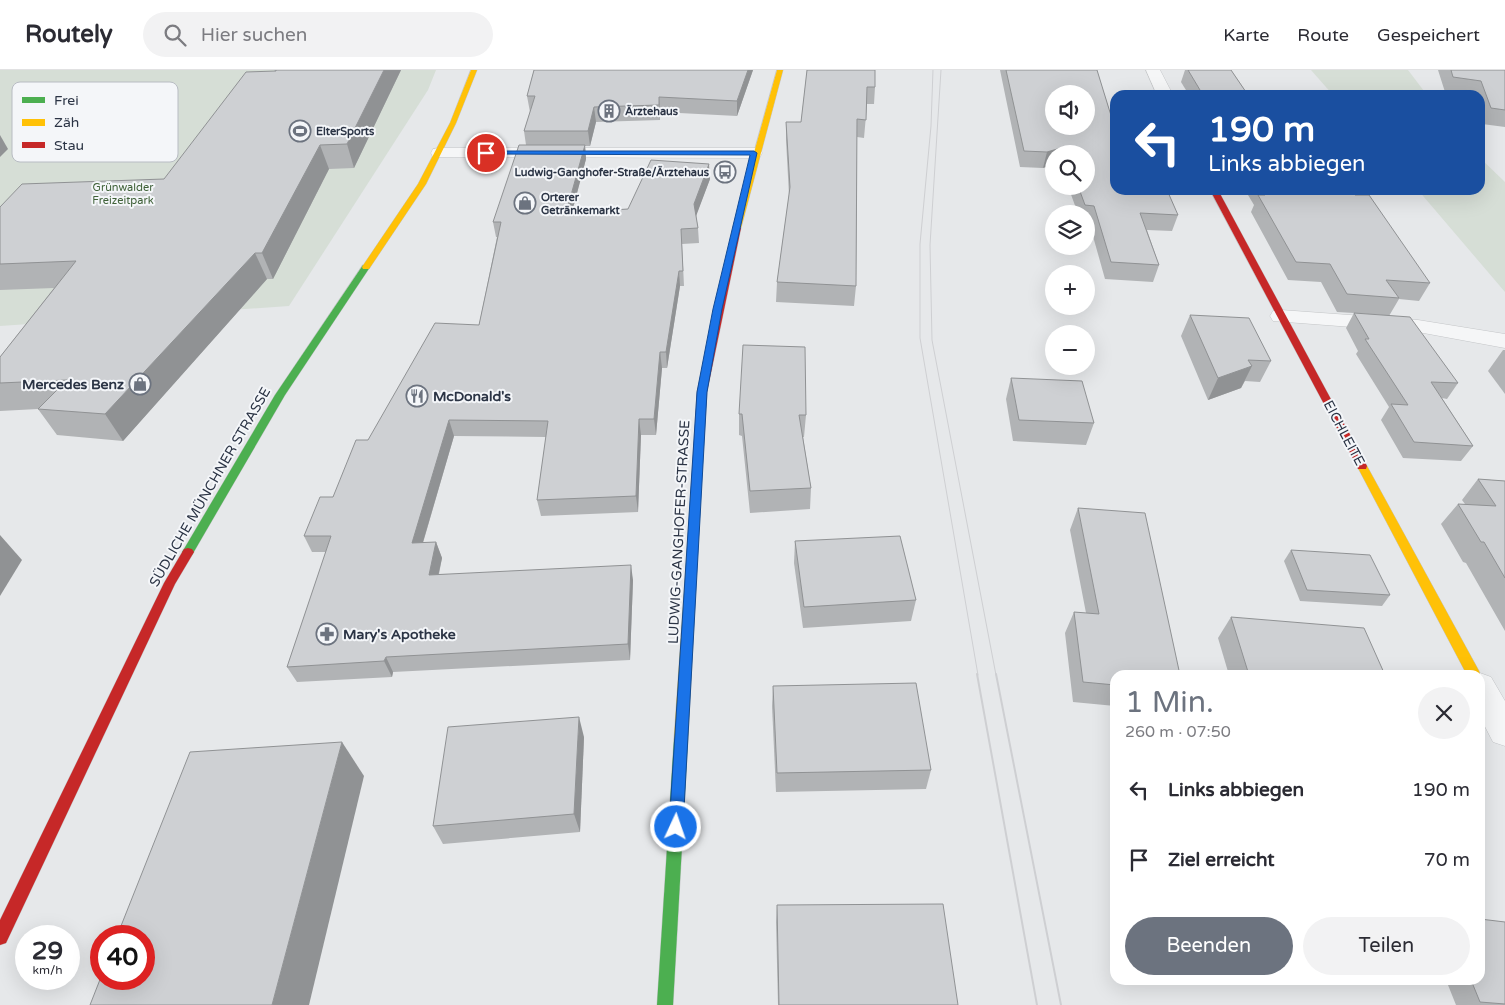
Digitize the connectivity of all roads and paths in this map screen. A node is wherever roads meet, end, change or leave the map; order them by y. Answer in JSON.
{"nodes":[{"id":1,"x":474,"y":70,"type":"edge"},
{"id":2,"x":780,"y":70,"type":"edge"},
{"id":3,"x":1153,"y":70,"type":"edge"},
{"id":4,"x":1163,"y":90,"type":"edge"},
{"id":5,"x":754,"y":153,"type":"junction"},
{"id":6,"x":439,"y":154,"type":"junction"},
{"id":7,"x":1217,"y":195,"type":"edge"},
{"id":8,"x":1281,"y":316,"type":"junction"},
{"id":9,"x":1505,"y":341,"type":"edge"},
{"id":10,"x":1471,"y":670,"type":"edge"},
{"id":11,"x":1485,"y":695,"type":"edge"},
{"id":12,"x":1505,"y":732,"type":"edge"},
{"id":13,"x":0,"y":937,"type":"edge"},
{"id":14,"x":665,"y":1005,"type":"edge"}],
"edges":[{"from":1,"to":6,"type":"street","name":"SÜDLICHE MÜNCHNER STRASSE"},
{"from":2,"to":5,"type":"street","name":"LUDWIG-GANGHOFER-STRASSE"},
{"from":3,"to":4,"type":"street"},
{"from":5,"to":6,"type":"street"},
{"from":5,"to":14,"type":"street","name":"LUDWIG-GANGHOFER-STRASSE"},
{"from":6,"to":13,"type":"street","name":"SÜDLICHE MÜNCHNER STRASSE"},
{"from":7,"to":8,"type":"street","name":"EICHLEITE"},
{"from":8,"to":9,"type":"street"},
{"from":8,"to":10,"type":"street","name":"EICHLEITE"},
{"from":11,"to":12,"type":"street"}]}
